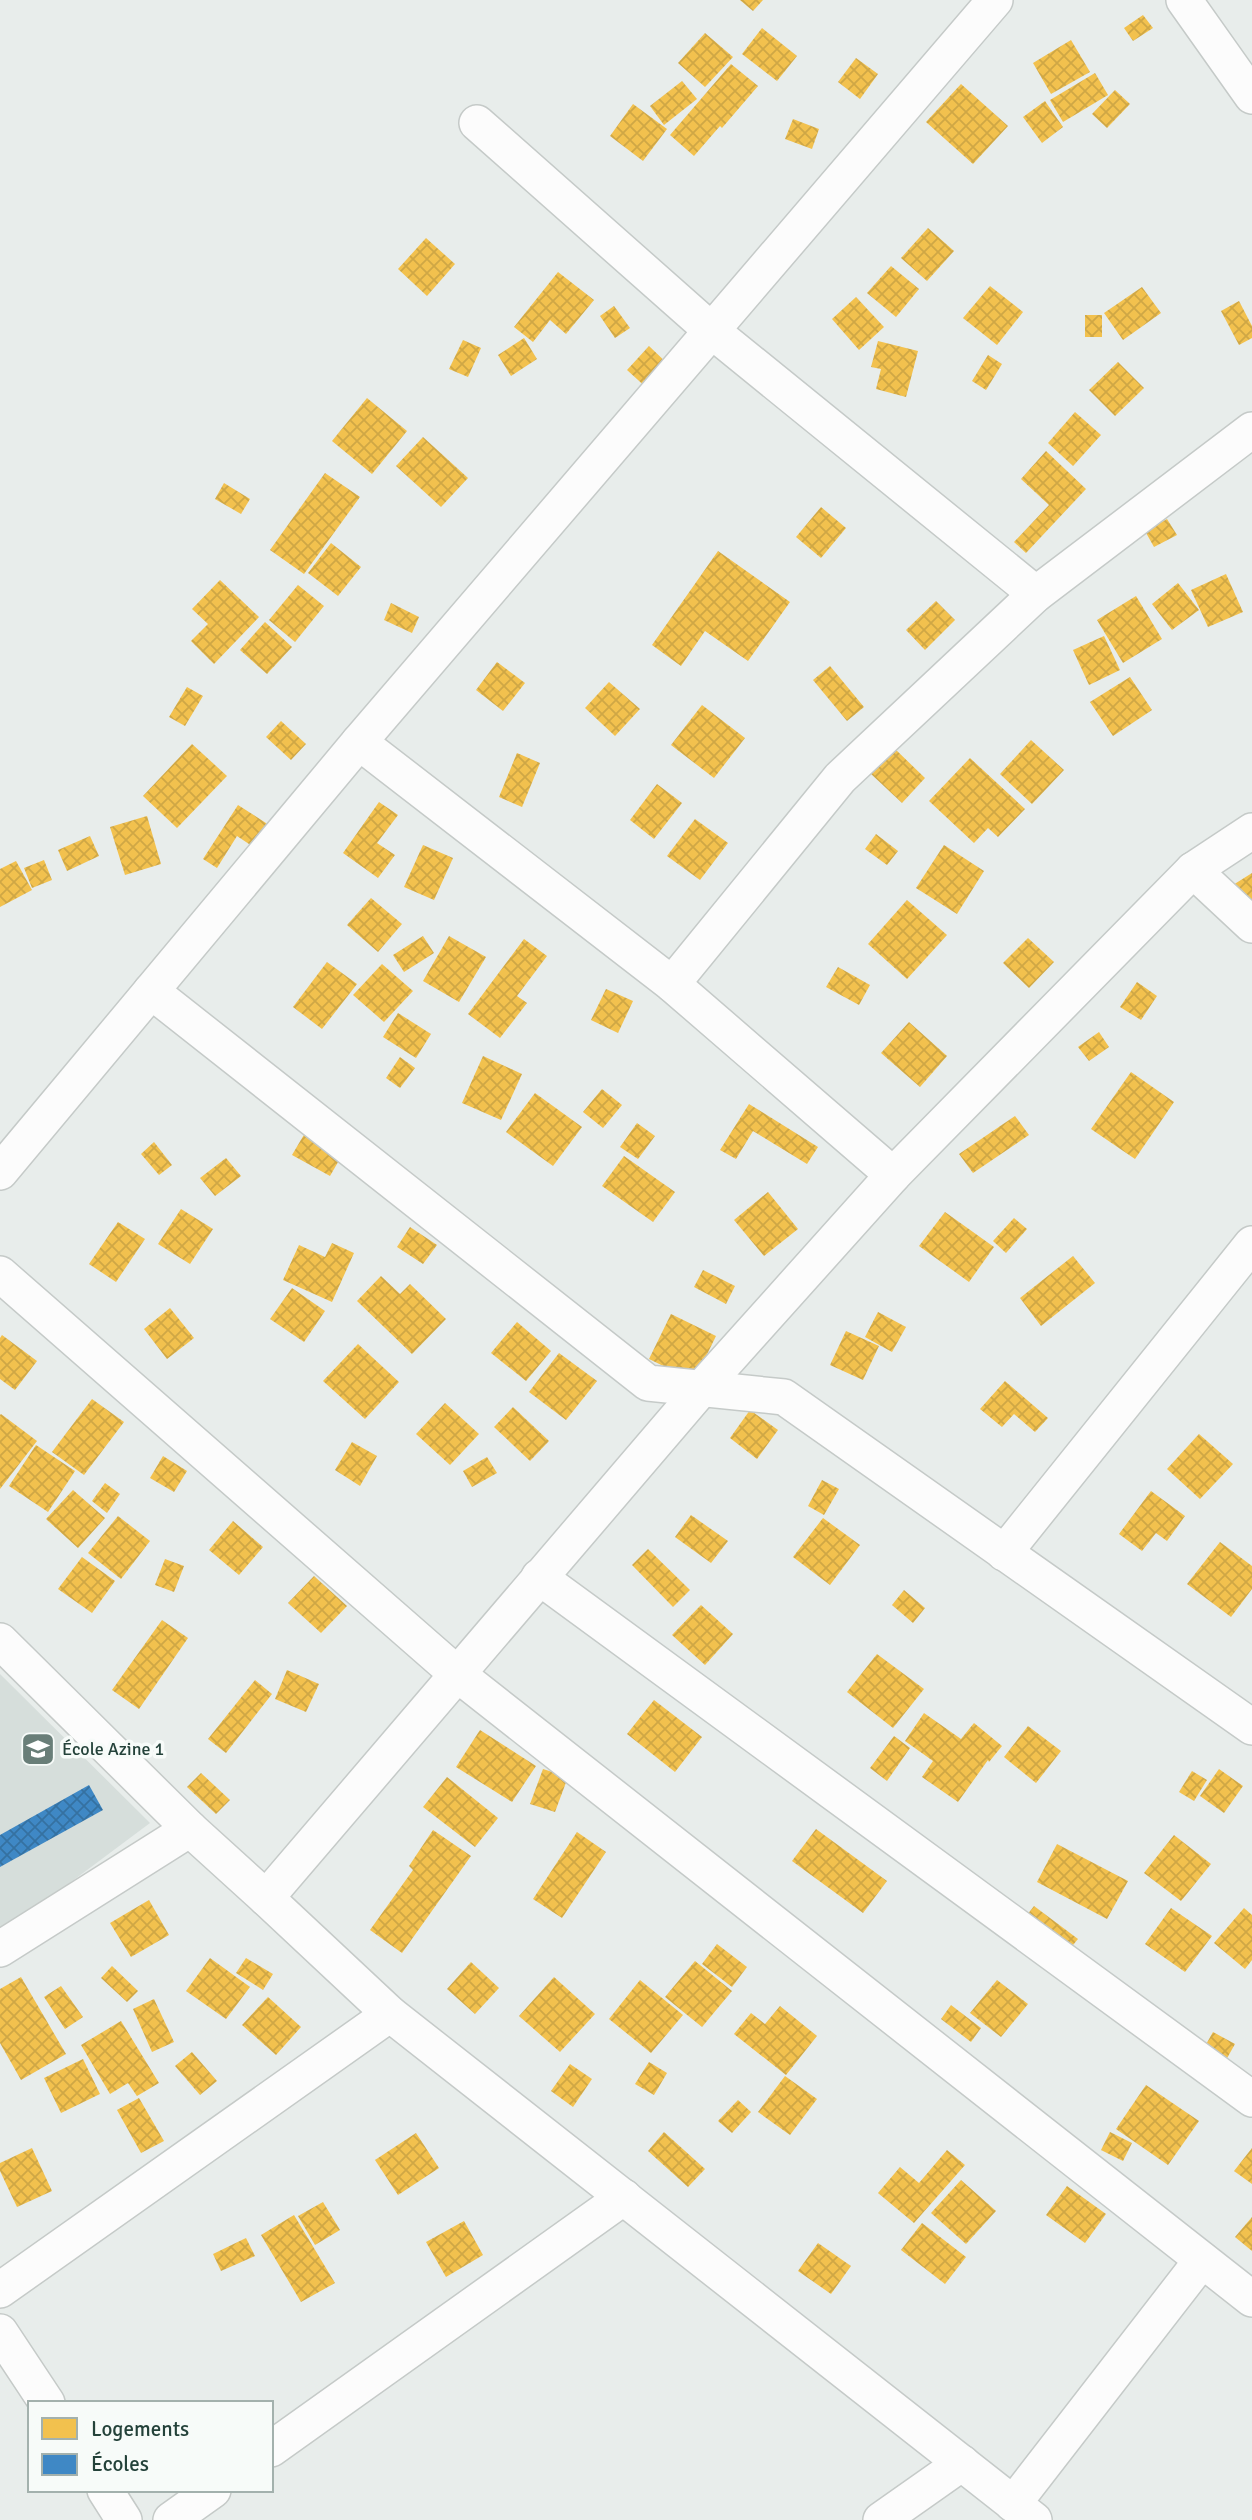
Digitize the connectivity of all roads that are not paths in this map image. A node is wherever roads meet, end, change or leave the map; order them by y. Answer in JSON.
{"nodes":[{"id":1,"x":995,"y":0,"type":"edge"},
{"id":2,"x":1184,"y":0,"type":"edge"},
{"id":3,"x":1252,"y":96,"type":"edge"},
{"id":4,"x":477,"y":123,"type":"dead end"},
{"id":5,"x":712,"y":331,"type":"junction"},
{"id":6,"x":1252,"y":430,"type":"edge"},
{"id":7,"x":1036,"y":594,"type":"junction"},
{"id":8,"x":359,"y":742,"type":"junction"},
{"id":9,"x":1252,"y":831,"type":"edge"},
{"id":10,"x":1193,"y":870,"type":"junction"},
{"id":11,"x":1252,"y":925,"type":"edge"},
{"id":12,"x":673,"y":984,"type":"junction"},
{"id":13,"x":151,"y":992,"type":"junction"},
{"id":14,"x":0,"y":1171,"type":"edge"},
{"id":15,"x":893,"y":1175,"type":"junction"},
{"id":16,"x":1252,"y":1244,"type":"edge"},
{"id":17,"x":0,"y":1274,"type":"edge"},
{"id":18,"x":702,"y":1388,"type":"junction"},
{"id":19,"x":1004,"y":1553,"type":"junction"},
{"id":20,"x":540,"y":1577,"type":"junction"},
{"id":21,"x":0,"y":1641,"type":"edge"},
{"id":22,"x":456,"y":1673,"type":"junction"},
{"id":23,"x":1252,"y":1727,"type":"edge"},
{"id":24,"x":190,"y":1829,"type":"junction"},
{"id":25,"x":266,"y":1898,"type":"junction"},
{"id":26,"x":0,"y":1949,"type":"edge"},
{"id":27,"x":390,"y":2014,"type":"junction"},
{"id":28,"x":1252,"y":2099,"type":"edge"},
{"id":29,"x":624,"y":2197,"type":"junction"},
{"id":30,"x":1202,"y":2260,"type":"junction"},
{"id":31,"x":0,"y":2290,"type":"edge"},
{"id":32,"x":1252,"y":2299,"type":"edge"},
{"id":33,"x":0,"y":2332,"type":"edge"},
{"id":34,"x":46,"y":2401,"type":"edge"},
{"id":35,"x":273,"y":2448,"type":"edge"},
{"id":36,"x":962,"y":2463,"type":"junction"},
{"id":37,"x":106,"y":2492,"type":"edge"},
{"id":38,"x":210,"y":2492,"type":"edge"},
{"id":39,"x":1024,"y":2512,"type":"edge"},
{"id":40,"x":124,"y":2520,"type":"edge"},
{"id":41,"x":171,"y":2520,"type":"edge"},
{"id":42,"x":881,"y":2520,"type":"edge"}],
"edges":[{"from":1,"to":5,"type":"street"},
{"from":2,"to":3,"type":"street"},
{"from":4,"to":5,"type":"street"},
{"from":5,"to":7,"type":"street"},
{"from":5,"to":8,"type":"street"},
{"from":6,"to":7,"type":"street"},
{"from":7,"to":12,"type":"street"},
{"from":8,"to":12,"type":"street"},
{"from":8,"to":13,"type":"street"},
{"from":9,"to":10,"type":"street"},
{"from":10,"to":11,"type":"street"},
{"from":10,"to":15,"type":"street"},
{"from":12,"to":15,"type":"street"},
{"from":13,"to":14,"type":"street"},
{"from":13,"to":18,"type":"street"},
{"from":15,"to":18,"type":"street"},
{"from":16,"to":19,"type":"street"},
{"from":17,"to":22,"type":"street"},
{"from":18,"to":19,"type":"street"},
{"from":18,"to":20,"type":"street"},
{"from":19,"to":23,"type":"street"},
{"from":20,"to":22,"type":"street"},
{"from":20,"to":28,"type":"street"},
{"from":21,"to":24,"type":"street"},
{"from":22,"to":25,"type":"street"},
{"from":22,"to":30,"type":"street"},
{"from":24,"to":25,"type":"street"},
{"from":24,"to":26,"type":"street"},
{"from":25,"to":27,"type":"street"},
{"from":27,"to":29,"type":"street"},
{"from":27,"to":31,"type":"street"},
{"from":29,"to":35,"type":"street"},
{"from":29,"to":36,"type":"street"},
{"from":30,"to":32,"type":"street"},
{"from":30,"to":39,"type":"street"},
{"from":33,"to":34,"type":"street"},
{"from":36,"to":39,"type":"street"},
{"from":36,"to":42,"type":"street"},
{"from":37,"to":40,"type":"street"},
{"from":38,"to":41,"type":"street"}]}
